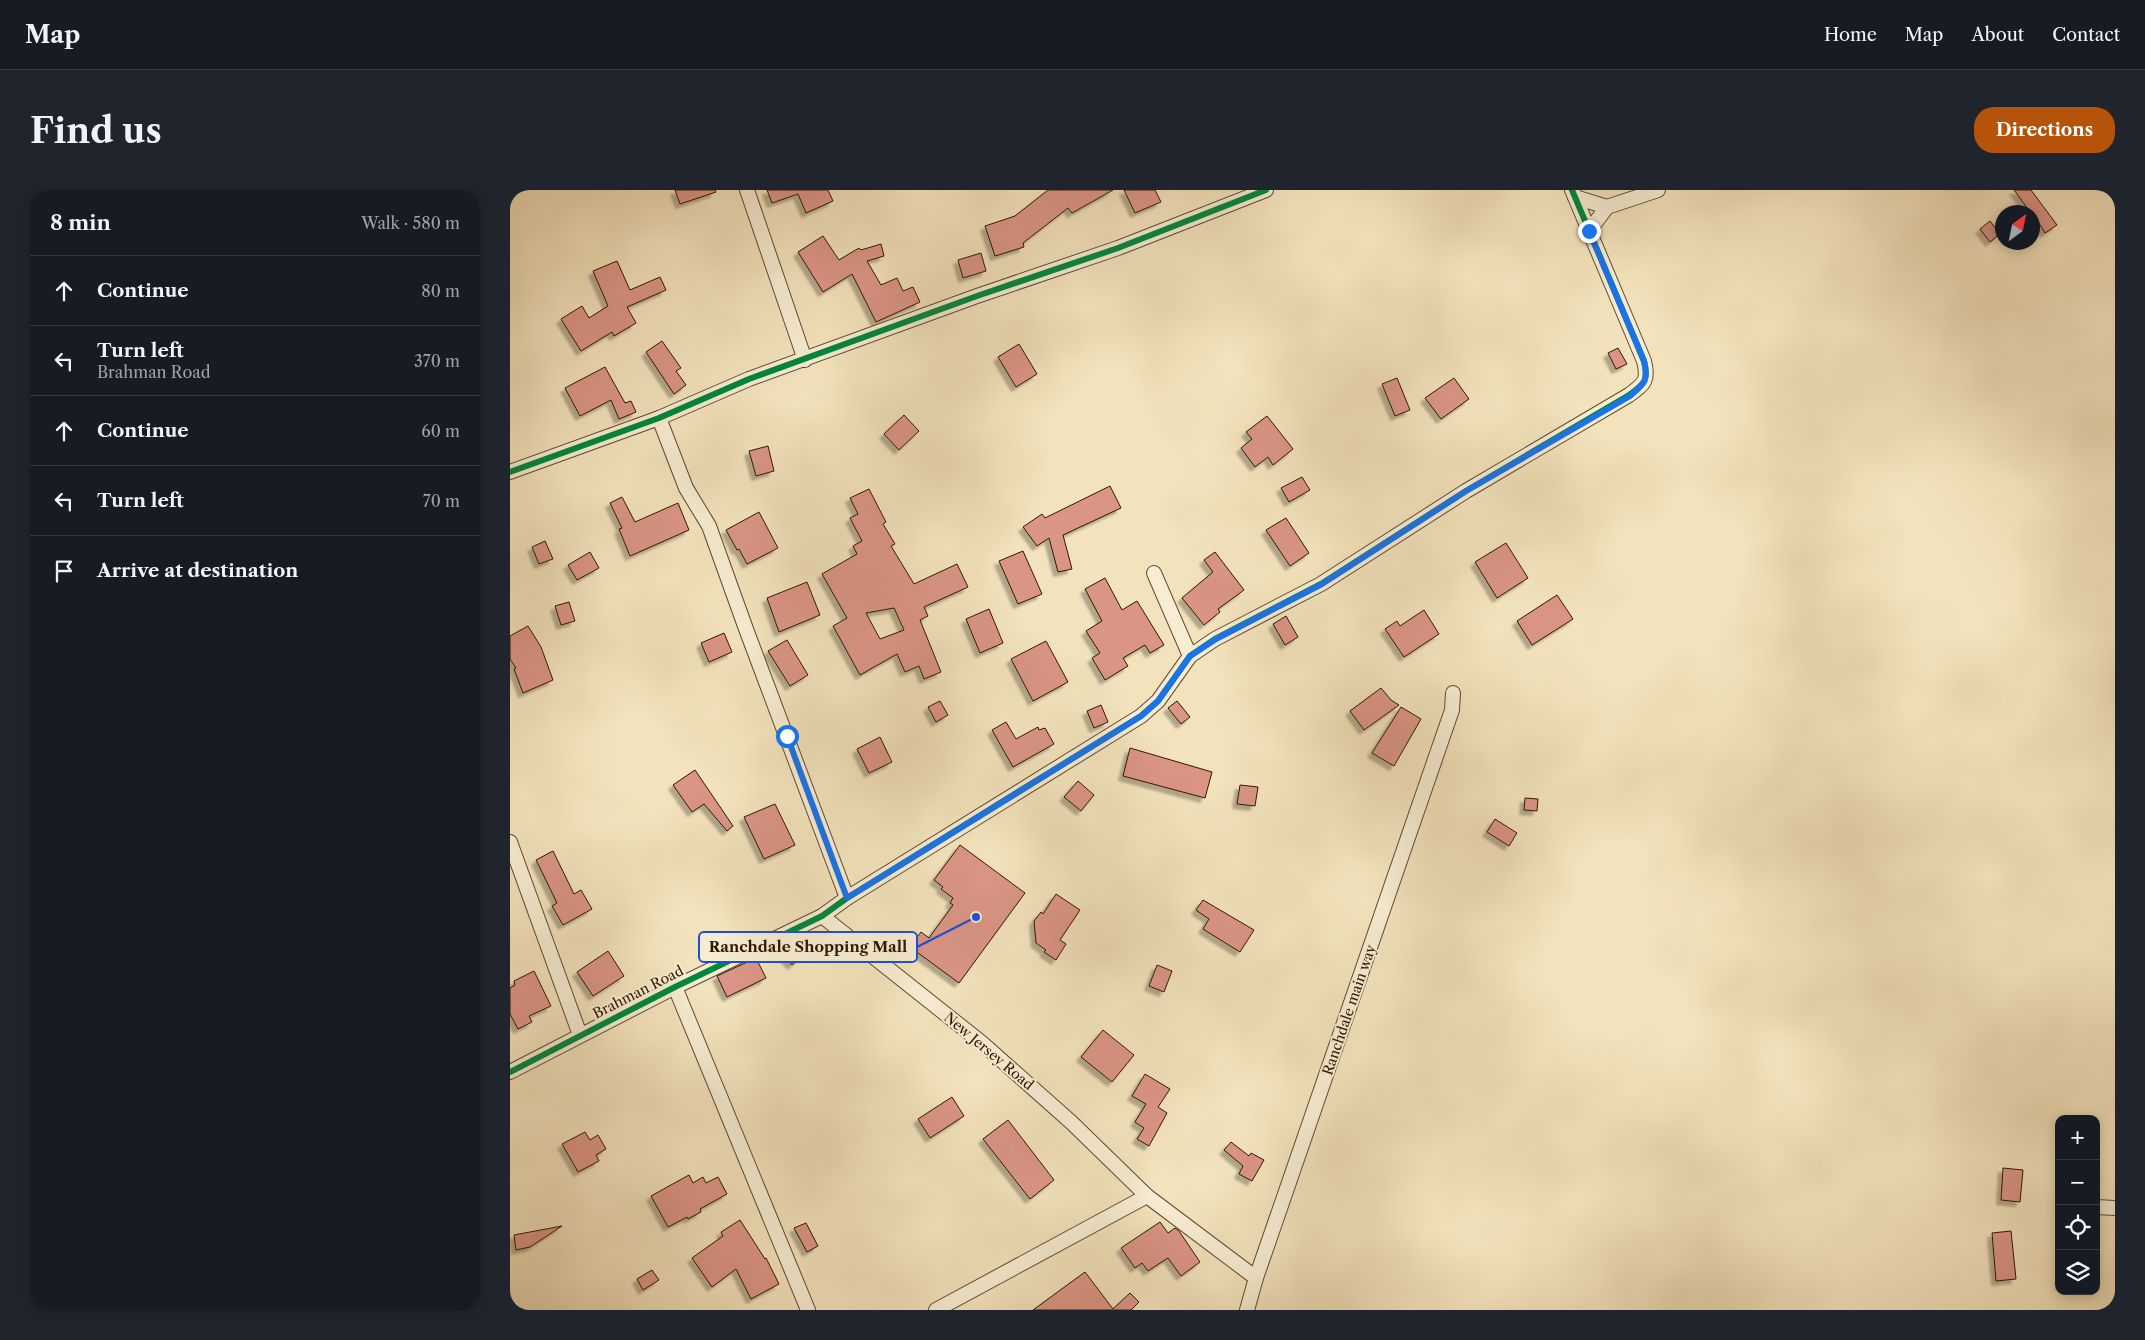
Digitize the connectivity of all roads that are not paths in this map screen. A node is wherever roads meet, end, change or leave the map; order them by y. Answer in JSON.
{"nodes":[{"id":1,"x":747,"y":190,"type":"edge"},
{"id":2,"x":1266,"y":190,"type":"edge"},
{"id":3,"x":1658,"y":190,"type":"edge"},
{"id":4,"x":1574,"y":194,"type":"edge"},
{"id":5,"x":1608,"y":207,"type":"junction"},
{"id":6,"x":1589,"y":231,"type":"junction"},
{"id":7,"x":806,"y":360,"type":"junction"},
{"id":8,"x":659,"y":418,"type":"junction"},
{"id":9,"x":510,"y":472,"type":"edge"},
{"id":10,"x":1154,"y":573,"type":"dead end"},
{"id":11,"x":1190,"y":656,"type":"junction"},
{"id":12,"x":1453,"y":693,"type":"dead end"},
{"id":13,"x":510,"y":842,"type":"edge"},
{"id":14,"x":847,"y":898,"type":"junction"},
{"id":15,"x":822,"y":916,"type":"junction"},
{"id":16,"x":675,"y":987,"type":"junction"},
{"id":17,"x":580,"y":1035,"type":"junction"},
{"id":18,"x":510,"y":1072,"type":"edge"},
{"id":19,"x":1147,"y":1196,"type":"junction"},
{"id":20,"x":2100,"y":1207,"type":"edge"},
{"id":21,"x":2115,"y":1208,"type":"edge"},
{"id":22,"x":1256,"y":1278,"type":"junction"},
{"id":23,"x":808,"y":1310,"type":"edge"},
{"id":24,"x":936,"y":1310,"type":"edge"},
{"id":25,"x":1247,"y":1310,"type":"edge"}],
"edges":[{"from":1,"to":7,"type":"street"},
{"from":2,"to":7,"type":"street"},
{"from":3,"to":5,"type":"street"},
{"from":4,"to":5,"type":"street"},
{"from":4,"to":6,"type":"street","name":"Brahman Road"},
{"from":5,"to":6,"type":"street"},
{"from":6,"to":11,"type":"street","name":"Brahman Road"},
{"from":7,"to":8,"type":"street"},
{"from":8,"to":9,"type":"street"},
{"from":8,"to":14,"type":"street"},
{"from":10,"to":11,"type":"street"},
{"from":11,"to":14,"type":"street","name":"Brahman Road"},
{"from":12,"to":22,"type":"street","name":"Ranchdale main way"},
{"from":13,"to":17,"type":"street"},
{"from":14,"to":15,"type":"street","name":"Brahman Road"},
{"from":15,"to":16,"type":"street","name":"Brahman Road"},
{"from":15,"to":19,"type":"street","name":"New Jersey Road"},
{"from":16,"to":17,"type":"street","name":"Brahman Road"},
{"from":16,"to":23,"type":"street"},
{"from":17,"to":18,"type":"street","name":"Brahman Road"},
{"from":19,"to":22,"type":"street","name":"New Jersey Road"},
{"from":19,"to":24,"type":"street"},
{"from":20,"to":21,"type":"street"},
{"from":22,"to":25,"type":"street","name":"Ranchdale main way"}]}
